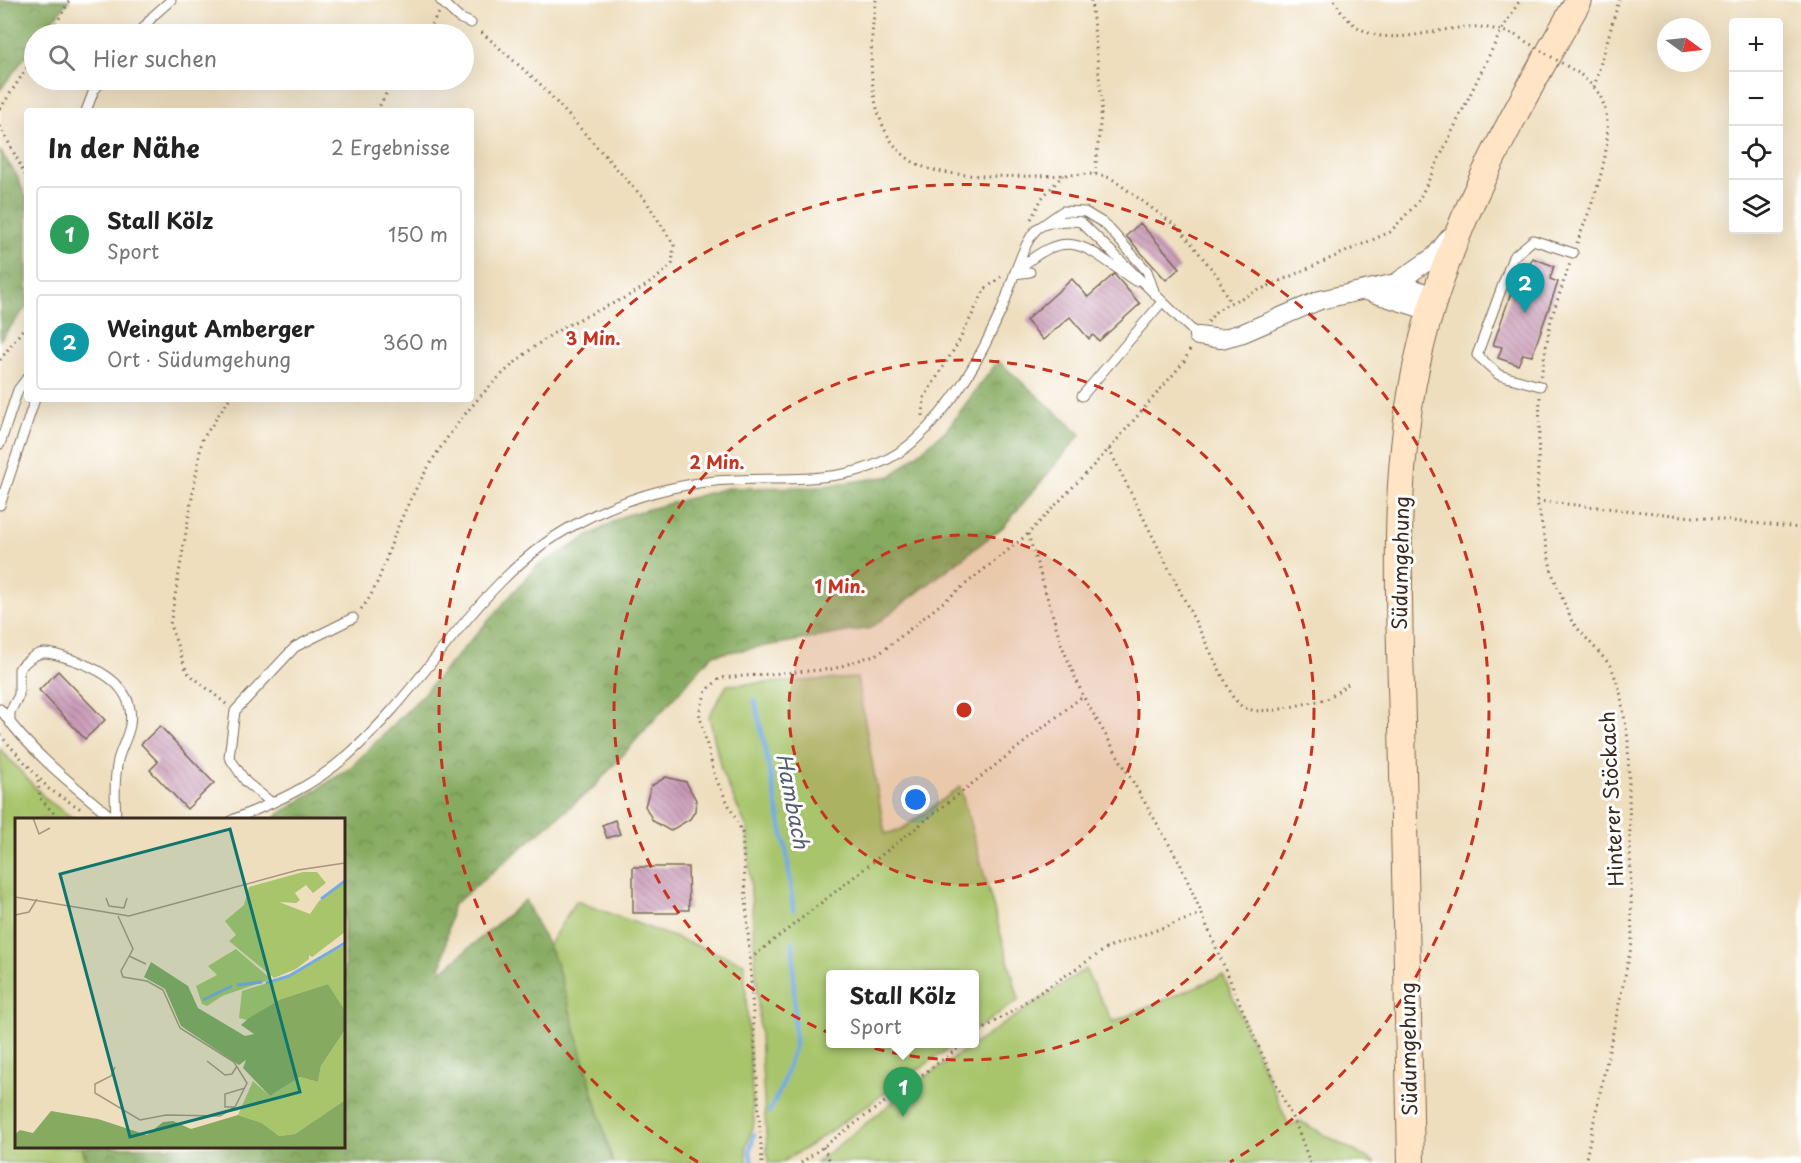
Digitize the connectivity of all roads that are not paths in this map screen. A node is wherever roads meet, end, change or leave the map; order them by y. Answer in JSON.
{"nodes":[{"id":1,"x":171,"y":0,"type":"edge"},
{"id":2,"x":1579,"y":0,"type":"edge"},
{"id":3,"x":441,"y":3,"type":"edge"},
{"id":4,"x":471,"y":23,"type":"dead end"},
{"id":5,"x":147,"y":24,"type":"edge"},
{"id":6,"x":94,"y":90,"type":"edge"},
{"id":7,"x":87,"y":108,"type":"edge"},
{"id":8,"x":1462,"y":219,"type":"junction"},
{"id":9,"x":1039,"y":227,"type":"junction"},
{"id":10,"x":1573,"y":253,"type":"road end"},
{"id":11,"x":1030,"y":272,"type":"dead end"},
{"id":12,"x":1014,"y":274,"type":"junction"},
{"id":13,"x":1396,"y":283,"type":"junction"},
{"id":14,"x":1358,"y":290,"type":"junction"},
{"id":15,"x":1154,"y":294,"type":"junction"},
{"id":16,"x":1162,"y":302,"type":"junction"},
{"id":17,"x":1433,"y":304,"type":"junction"},
{"id":18,"x":1198,"y":336,"type":"joint"},
{"id":19,"x":24,"y":382,"type":"edge"},
{"id":20,"x":1540,"y":386,"type":"road end"},
{"id":21,"x":1082,"y":396,"type":"dead end"},
{"id":22,"x":34,"y":402,"type":"edge"},
{"id":23,"x":0,"y":444,"type":"edge"},
{"id":24,"x":0,"y":505,"type":"edge"},
{"id":25,"x":353,"y":618,"type":"road end"},
{"id":26,"x":0,"y":710,"type":"edge"},
{"id":27,"x":10,"y":723,"type":"junction"},
{"id":28,"x":272,"y":803,"type":"junction"},
{"id":29,"x":115,"y":818,"type":"edge"},
{"id":30,"x":116,"y":818,"type":"edge"},
{"id":31,"x":234,"y":818,"type":"edge"},
{"id":32,"x":1411,"y":1163,"type":"edge"}],
"edges":[{"from":1,"to":5,"type":"lane"},
{"from":2,"to":8,"type":"main road","name":"Südumgehung"},
{"from":3,"to":4,"type":"lane"},
{"from":6,"to":7,"type":"lane"},
{"from":8,"to":13,"type":"street"},
{"from":8,"to":17,"type":"main road","name":"Südumgehung"},
{"from":9,"to":12,"type":"lane"},
{"from":9,"to":15,"type":"lane"},
{"from":9,"to":15,"type":"lane"},
{"from":10,"to":20,"type":"lane"},
{"from":11,"to":12,"type":"lane"},
{"from":12,"to":15,"type":"lane"},
{"from":12,"to":28,"type":"lane"},
{"from":13,"to":14,"type":"street"},
{"from":13,"to":17,"type":"street"},
{"from":14,"to":17,"type":"street"},
{"from":14,"to":18,"type":"street"},
{"from":15,"to":16,"type":"lane"},
{"from":16,"to":18,"type":"lane"},
{"from":16,"to":21,"type":"lane"},
{"from":17,"to":32,"type":"main road","name":"Südumgehung"},
{"from":19,"to":23,"type":"lane"},
{"from":22,"to":24,"type":"lane"},
{"from":25,"to":28,"type":"lane"},
{"from":26,"to":27,"type":"lane"},
{"from":27,"to":29,"type":"lane"},
{"from":27,"to":30,"type":"lane"},
{"from":28,"to":31,"type":"lane"}]}
